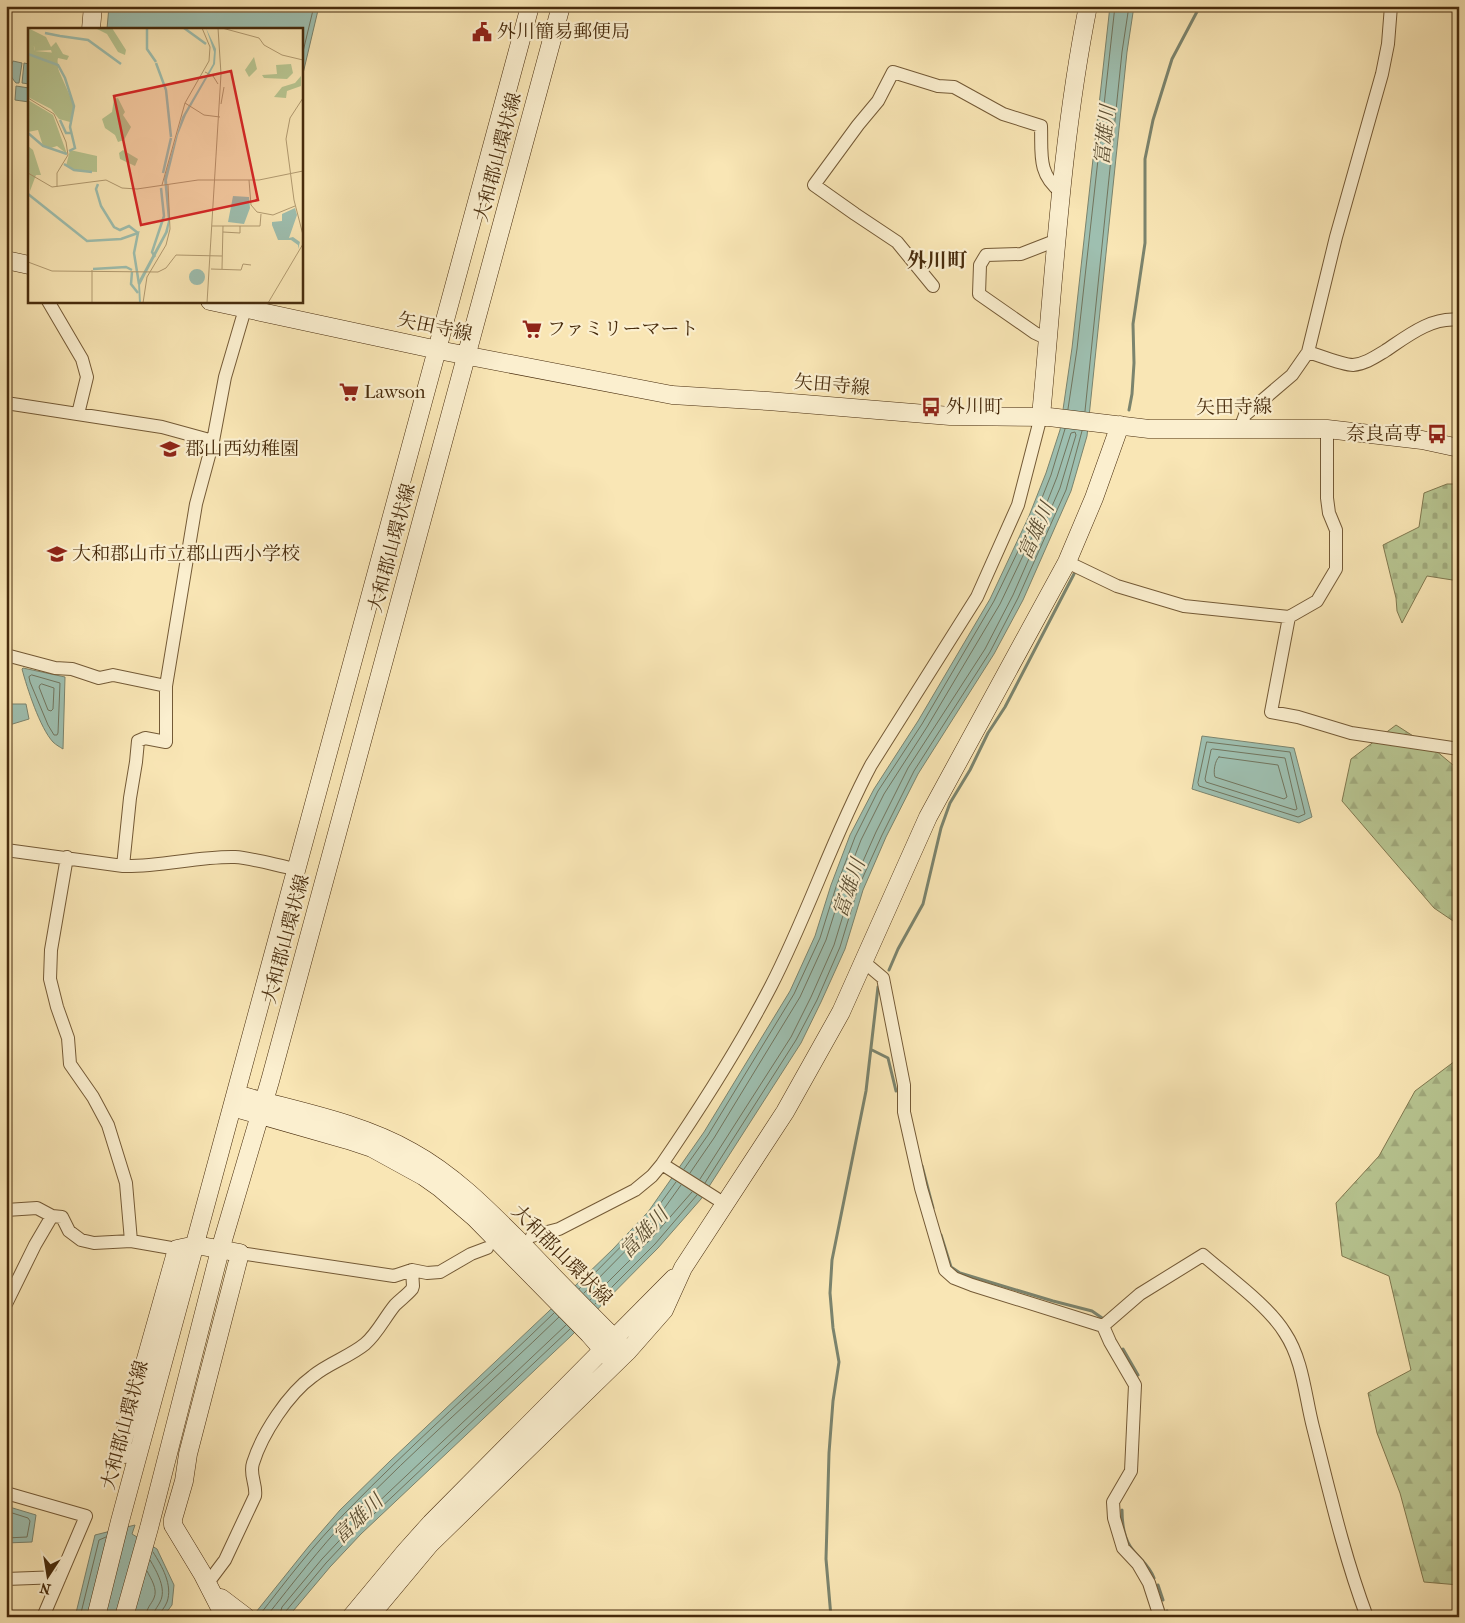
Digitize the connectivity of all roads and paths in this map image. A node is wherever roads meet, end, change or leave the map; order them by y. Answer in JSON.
{"nodes":[{"id":1,"x":93,"y":6,"type":"edge"},
{"id":2,"x":530,"y":6,"type":"edge"},
{"id":3,"x":561,"y":6,"type":"edge"},
{"id":4,"x":1088,"y":6,"type":"edge"},
{"id":5,"x":1391,"y":6,"type":"edge"},
{"id":6,"x":91,"y":28,"type":"edge"},
{"id":7,"x":1061,"y":192,"type":"junction"},
{"id":8,"x":1057,"y":240,"type":"junction"},
{"id":9,"x":6,"y":260,"type":"edge"},
{"id":10,"x":28,"y":265,"type":"edge"},
{"id":11,"x":933,"y":286,"type":"dead end"},
{"id":12,"x":49,"y":302,"type":"edge"},
{"id":13,"x":214,"y":302,"type":"edge"},
{"id":14,"x":244,"y":309,"type":"junction"},
{"id":15,"x":1459,"y":320,"type":"edge"},
{"id":16,"x":1048,"y":339,"type":"junction"},
{"id":17,"x":438,"y":350,"type":"junction"},
{"id":18,"x":1308,"y":352,"type":"junction"},
{"id":19,"x":466,"y":356,"type":"junction"},
{"id":20,"x":6,"y":403,"type":"edge"},
{"id":21,"x":78,"y":414,"type":"junction"},
{"id":22,"x":1045,"y":416,"type":"junction"},
{"id":23,"x":1113,"y":424,"type":"junction"},
{"id":24,"x":1240,"y":429,"type":"junction"},
{"id":25,"x":1327,"y":429,"type":"junction"},
{"id":26,"x":214,"y":441,"type":"junction"},
{"id":27,"x":1459,"y":448,"type":"edge"},
{"id":28,"x":1067,"y":562,"type":"junction"},
{"id":29,"x":1289,"y":617,"type":"junction"},
{"id":30,"x":6,"y":655,"type":"edge"},
{"id":31,"x":166,"y":686,"type":"junction"},
{"id":32,"x":1459,"y":749,"type":"edge"},
{"id":33,"x":6,"y":850,"type":"edge"},
{"id":34,"x":67,"y":857,"type":"junction"},
{"id":35,"x":123,"y":866,"type":"junction"},
{"id":36,"x":296,"y":870,"type":"junction"},
{"id":37,"x":864,"y":962,"type":"junction"},
{"id":38,"x":234,"y":1100,"type":"junction"},
{"id":39,"x":262,"y":1108,"type":"junction"},
{"id":40,"x":662,"y":1164,"type":"junction"},
{"id":41,"x":719,"y":1199,"type":"junction"},
{"id":42,"x":6,"y":1210,"type":"edge"},
{"id":43,"x":52,"y":1216,"type":"junction"},
{"id":44,"x":532,"y":1236,"type":"dead end"},
{"id":45,"x":131,"y":1241,"type":"junction"},
{"id":46,"x":196,"y":1245,"type":"junction"},
{"id":47,"x":486,"y":1248,"type":"dead end"},
{"id":48,"x":177,"y":1249,"type":"junction"},
{"id":49,"x":220,"y":1250,"type":"junction"},
{"id":50,"x":240,"y":1254,"type":"junction"},
{"id":51,"x":683,"y":1268,"type":"junction"},
{"id":52,"x":412,"y":1270,"type":"junction"},
{"id":53,"x":6,"y":1304,"type":"edge"},
{"id":54,"x":1103,"y":1326,"type":"junction"},
{"id":55,"x":609,"y":1345,"type":"junction"},
{"id":56,"x":621,"y":1357,"type":"junction"},
{"id":57,"x":142,"y":1458,"type":"dead end"},
{"id":58,"x":6,"y":1492,"type":"edge"},
{"id":59,"x":60,"y":1577,"type":"junction"},
{"id":60,"x":6,"y":1579,"type":"edge"},
{"id":61,"x":209,"y":1587,"type":"junction"},
{"id":62,"x":225,"y":1612,"type":"edge"},
{"id":63,"x":43,"y":1617,"type":"edge"},
{"id":64,"x":96,"y":1617,"type":"edge"},
{"id":65,"x":124,"y":1617,"type":"edge"},
{"id":66,"x":246,"y":1617,"type":"edge"},
{"id":67,"x":351,"y":1617,"type":"edge"},
{"id":68,"x":368,"y":1617,"type":"edge"},
{"id":69,"x":1160,"y":1617,"type":"edge"},
{"id":70,"x":1368,"y":1617,"type":"edge"}],
"edges":[{"from":1,"to":6,"type":"main road"},
{"from":2,"to":17,"type":"main road","name":"大和郡山環状線"},
{"from":3,"to":19,"type":"main road","name":"大和郡山環状線"},
{"from":4,"to":7,"type":"main road"},
{"from":5,"to":18,"type":"street"},
{"from":7,"to":8,"type":"main road"},
{"from":7,"to":11,"type":"street"},
{"from":8,"to":16,"type":"main road"},
{"from":8,"to":16,"type":"street"},
{"from":9,"to":10,"type":"main road"},
{"from":12,"to":21,"type":"street"},
{"from":13,"to":14,"type":"main road","name":"矢田寺線"},
{"from":14,"to":17,"type":"main road","name":"矢田寺線"},
{"from":14,"to":26,"type":"street"},
{"from":15,"to":18,"type":"street"},
{"from":16,"to":22,"type":"main road"},
{"from":17,"to":19,"type":"main road","name":"矢田寺線"},
{"from":17,"to":36,"type":"main road","name":"大和郡山環状線"},
{"from":18,"to":24,"type":"street"},
{"from":19,"to":22,"type":"main road","name":"矢田寺線"},
{"from":19,"to":39,"type":"main road","name":"大和郡山環状線"},
{"from":20,"to":21,"type":"street"},
{"from":21,"to":26,"type":"street"},
{"from":22,"to":23,"type":"main road","name":"矢田寺線"},
{"from":22,"to":40,"type":"street"},
{"from":23,"to":24,"type":"main road","name":"矢田寺線"},
{"from":23,"to":28,"type":"main road"},
{"from":24,"to":25,"type":"main road","name":"矢田寺線"},
{"from":25,"to":27,"type":"main road","name":"矢田寺線"},
{"from":25,"to":29,"type":"street"},
{"from":26,"to":31,"type":"street"},
{"from":28,"to":29,"type":"street"},
{"from":28,"to":37,"type":"main road"},
{"from":29,"to":32,"type":"street"},
{"from":30,"to":31,"type":"street"},
{"from":31,"to":35,"type":"street"},
{"from":33,"to":34,"type":"street"},
{"from":34,"to":35,"type":"street"},
{"from":34,"to":45,"type":"street"},
{"from":35,"to":36,"type":"street"},
{"from":36,"to":38,"type":"main road","name":"大和郡山環状線"},
{"from":37,"to":41,"type":"main road"},
{"from":37,"to":54,"type":"street"},
{"from":38,"to":39,"type":"main road","name":"大和郡山環状線"},
{"from":38,"to":46,"type":"main road","name":"大和郡山環状線"},
{"from":39,"to":49,"type":"main road","name":"大和郡山環状線"},
{"from":39,"to":55,"type":"main road","name":"大和郡山環状線"},
{"from":40,"to":41,"type":"street"},
{"from":40,"to":44,"type":"street"},
{"from":41,"to":51,"type":"main road"},
{"from":42,"to":43,"type":"street"},
{"from":43,"to":45,"type":"street"},
{"from":43,"to":53,"type":"street"},
{"from":45,"to":48,"type":"street"},
{"from":46,"to":48,"type":"main road"},
{"from":46,"to":49,"type":"main road"},
{"from":46,"to":64,"type":"main road","name":"大和郡山環状線"},
{"from":47,"to":52,"type":"street"},
{"from":48,"to":57,"type":"main road","name":"大和郡山環状線"},
{"from":49,"to":50,"type":"main road"},
{"from":49,"to":65,"type":"main road","name":"大和郡山環状線"},
{"from":50,"to":52,"type":"street"},
{"from":50,"to":61,"type":"main road"},
{"from":51,"to":55,"type":"main road"},
{"from":51,"to":56,"type":"main road"},
{"from":52,"to":61,"type":"street"},
{"from":54,"to":69,"type":"street"},
{"from":54,"to":70,"type":"street"},
{"from":55,"to":56,"type":"main road","name":"大和郡山環状線"},
{"from":55,"to":67,"type":"main road"},
{"from":56,"to":68,"type":"main road"},
{"from":58,"to":59,"type":"street"},
{"from":59,"to":60,"type":"street"},
{"from":59,"to":63,"type":"street"},
{"from":61,"to":62,"type":"main road"},
{"from":62,"to":66,"type":"main road"}]}
